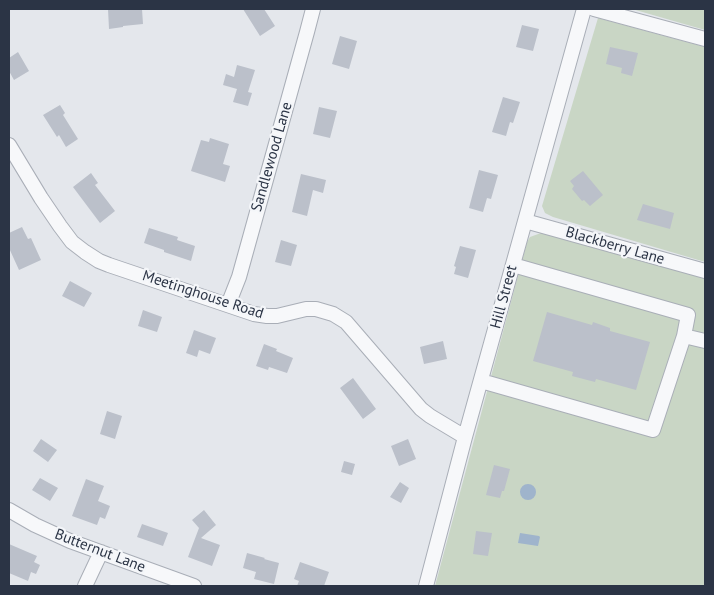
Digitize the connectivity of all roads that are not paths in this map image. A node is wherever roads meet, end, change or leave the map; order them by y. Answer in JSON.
{"nodes":[{"id":1,"x":313,"y":9,"type":"edge"},
{"id":2,"x":584,"y":9,"type":"edge"},
{"id":3,"x":594,"y":9,"type":"edge"},
{"id":4,"x":705,"y":39,"type":"edge"},
{"id":5,"x":9,"y":145,"type":"edge"},
{"id":6,"x":525,"y":221,"type":"junction"},
{"id":7,"x":513,"y":264,"type":"junction"},
{"id":8,"x":705,"y":271,"type":"edge"},
{"id":9,"x":228,"y":305,"type":"junction"},
{"id":10,"x":684,"y":336,"type":"junction"},
{"id":11,"x":705,"y":341,"type":"edge"},
{"id":12,"x":481,"y":381,"type":"junction"},
{"id":13,"x":465,"y":437,"type":"junction"},
{"id":14,"x":9,"y":510,"type":"edge"},
{"id":15,"x":100,"y":552,"type":"junction"},
{"id":16,"x":85,"y":586,"type":"edge"},
{"id":17,"x":194,"y":586,"type":"edge"},
{"id":18,"x":426,"y":586,"type":"edge"}],
"edges":[{"from":1,"to":9,"type":"street","name":"Sandlewood Lane"},
{"from":2,"to":6,"type":"street","name":"Hill Street"},
{"from":3,"to":4,"type":"street"},
{"from":5,"to":9,"type":"street","name":"Meetinghouse Road"},
{"from":6,"to":7,"type":"street","name":"Hill Street"},
{"from":6,"to":8,"type":"street","name":"Blackberry Lane"},
{"from":7,"to":10,"type":"street"},
{"from":7,"to":12,"type":"street","name":"Hill Street"},
{"from":9,"to":13,"type":"street","name":"Meetinghouse Road"},
{"from":10,"to":11,"type":"street"},
{"from":10,"to":12,"type":"street"},
{"from":12,"to":13,"type":"street","name":"Hill Street"},
{"from":13,"to":18,"type":"street","name":"Hill Street"},
{"from":14,"to":15,"type":"street","name":"Butternut Lane"},
{"from":15,"to":16,"type":"street"},
{"from":15,"to":17,"type":"street","name":"Butternut Lane"}]}
